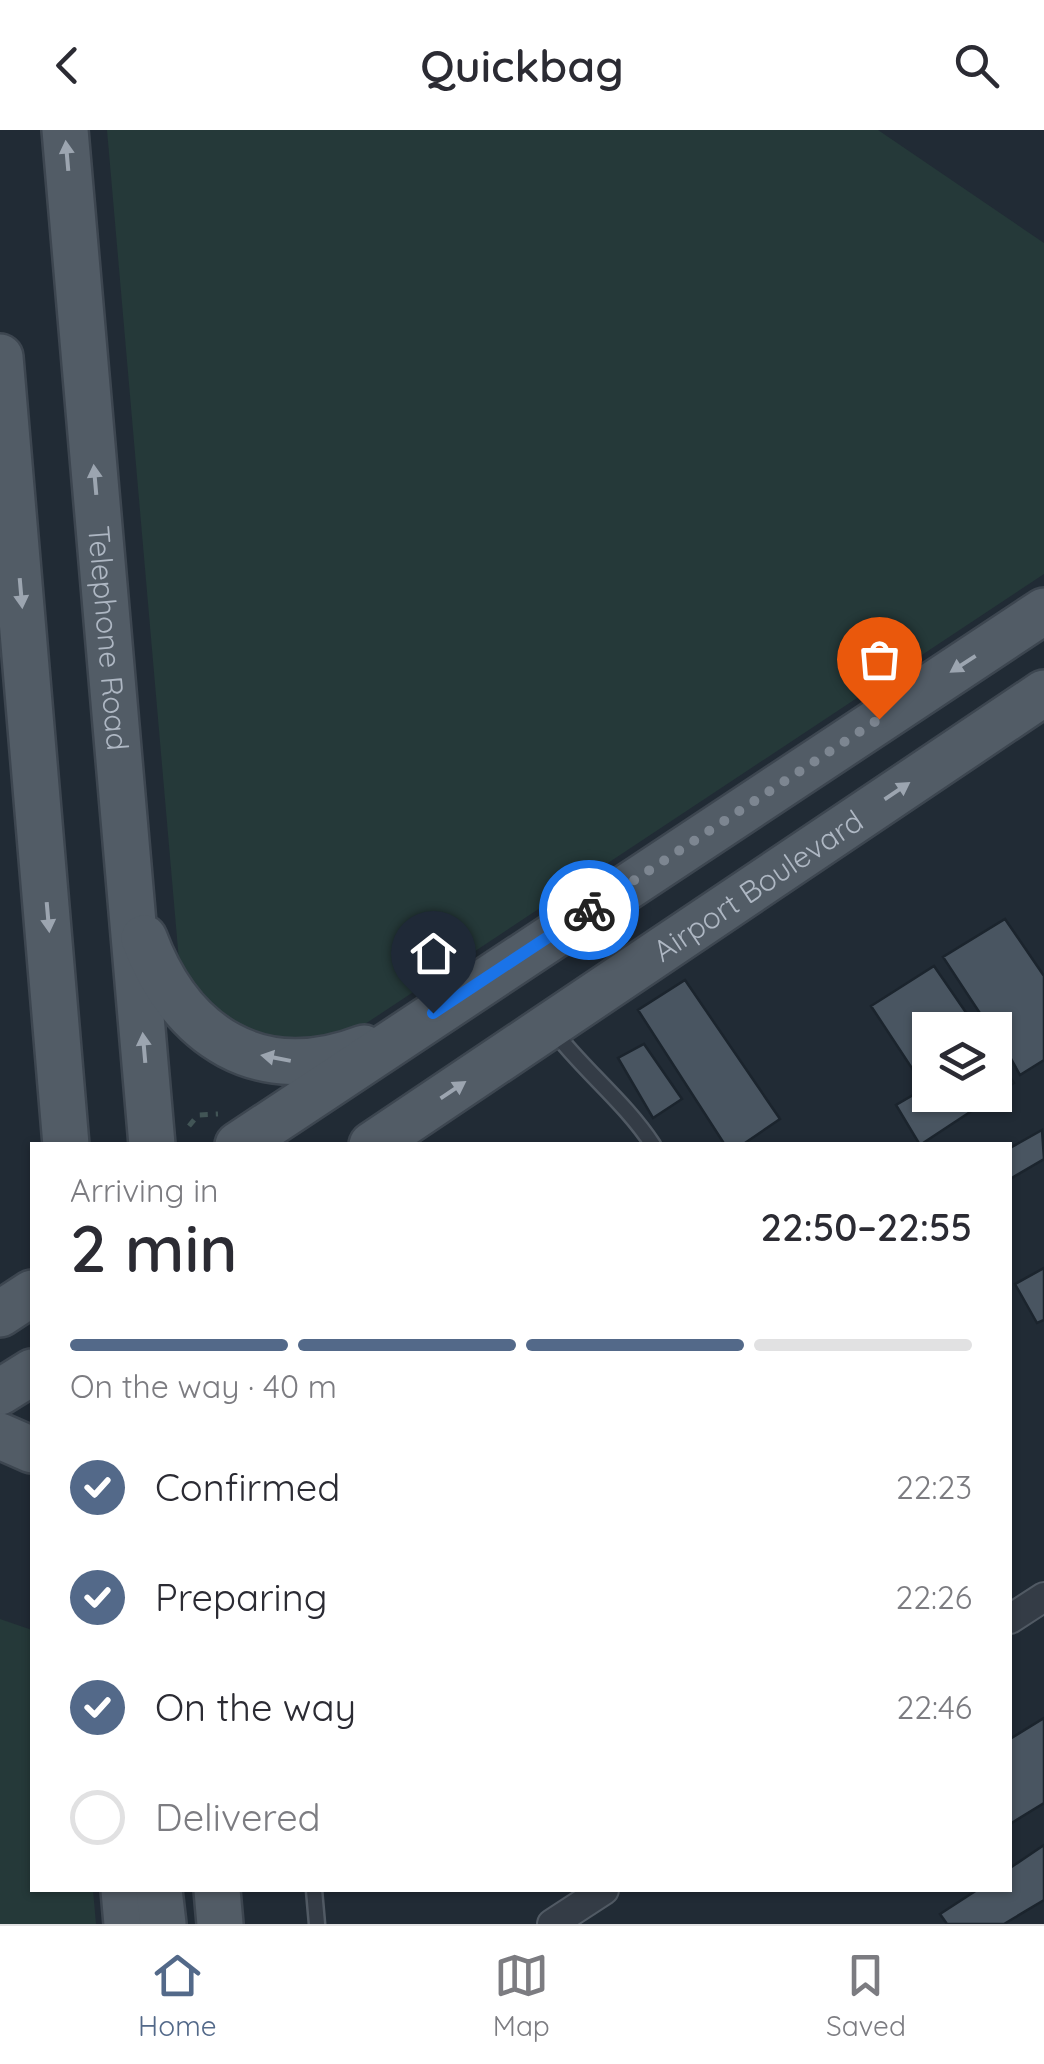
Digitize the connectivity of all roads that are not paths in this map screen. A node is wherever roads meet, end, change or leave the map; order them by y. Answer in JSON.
{"nodes":[{"id":1,"x":65,"y":130,"type":"edge"},
{"id":2,"x":0,"y":357,"type":"edge"},
{"id":3,"x":1044,"y":611,"type":"edge"},
{"id":4,"x":1044,"y":693,"type":"edge"},
{"id":5,"x":615,"y":893,"type":"junction"},
{"id":6,"x":132,"y":908,"type":"junction"},
{"id":7,"x":656,"y":951,"type":"junction"},
{"id":8,"x":549,"y":1025,"type":"junction"},
{"id":9,"x":403,"y":1034,"type":"junction"},
{"id":10,"x":66,"y":1142,"type":"edge"},
{"id":11,"x":152,"y":1142,"type":"edge"},
{"id":12,"x":242,"y":1142,"type":"edge"},
{"id":13,"x":376,"y":1142,"type":"edge"},
{"id":14,"x":650,"y":1142,"type":"edge"},
{"id":15,"x":30,"y":1294,"type":"edge"},
{"id":16,"x":0,"y":1314,"type":"edge"},
{"id":17,"x":30,"y":1373,"type":"edge"},
{"id":18,"x":0,"y":1392,"type":"edge"},
{"id":19,"x":0,"y":1436,"type":"edge"},
{"id":20,"x":30,"y":1449,"type":"edge"},
{"id":21,"x":1044,"y":1596,"type":"edge"},
{"id":22,"x":1012,"y":1618,"type":"edge"},
{"id":23,"x":124,"y":1892,"type":"edge"},
{"id":24,"x":159,"y":1892,"type":"edge"},
{"id":25,"x":217,"y":1892,"type":"edge"},
{"id":26,"x":314,"y":1892,"type":"edge"},
{"id":27,"x":601,"y":1892,"type":"edge"},
{"id":28,"x":127,"y":1924,"type":"edge"},
{"id":29,"x":163,"y":1924,"type":"edge"},
{"id":30,"x":220,"y":1924,"type":"edge"},
{"id":31,"x":317,"y":1924,"type":"edge"},
{"id":32,"x":552,"y":1924,"type":"edge"}],
"edges":[{"from":6,"to":1,"type":"main road","name":"Telephone Road","one_way":true},
{"from":2,"to":10,"type":"main road","one_way":true},
{"from":3,"to":5,"type":"main road","one_way":true},
{"from":7,"to":4,"type":"main road","name":"Airport Boulevard","one_way":true},
{"from":5,"to":7,"type":"main road"},
{"from":5,"to":9,"type":"main road"},
{"from":9,"to":6,"type":"main road","one_way":true},
{"from":11,"to":6,"type":"main road","name":"Telephone Road","one_way":true},
{"from":7,"to":8,"type":"main road","name":"Airport Boulevard"},
{"from":13,"to":8,"type":"main road","name":"Airport Boulevard","one_way":true},
{"from":8,"to":14,"type":"lane"},
{"from":9,"to":12,"type":"main road"},
{"from":15,"to":16,"type":"main road"},
{"from":17,"to":18,"type":"main road"},
{"from":19,"to":20,"type":"main road"},
{"from":21,"to":22,"type":"street"},
{"from":23,"to":28,"type":"main road"},
{"from":24,"to":29,"type":"main road"},
{"from":25,"to":30,"type":"main road"},
{"from":26,"to":31,"type":"lane"},
{"from":27,"to":32,"type":"street"}]}
